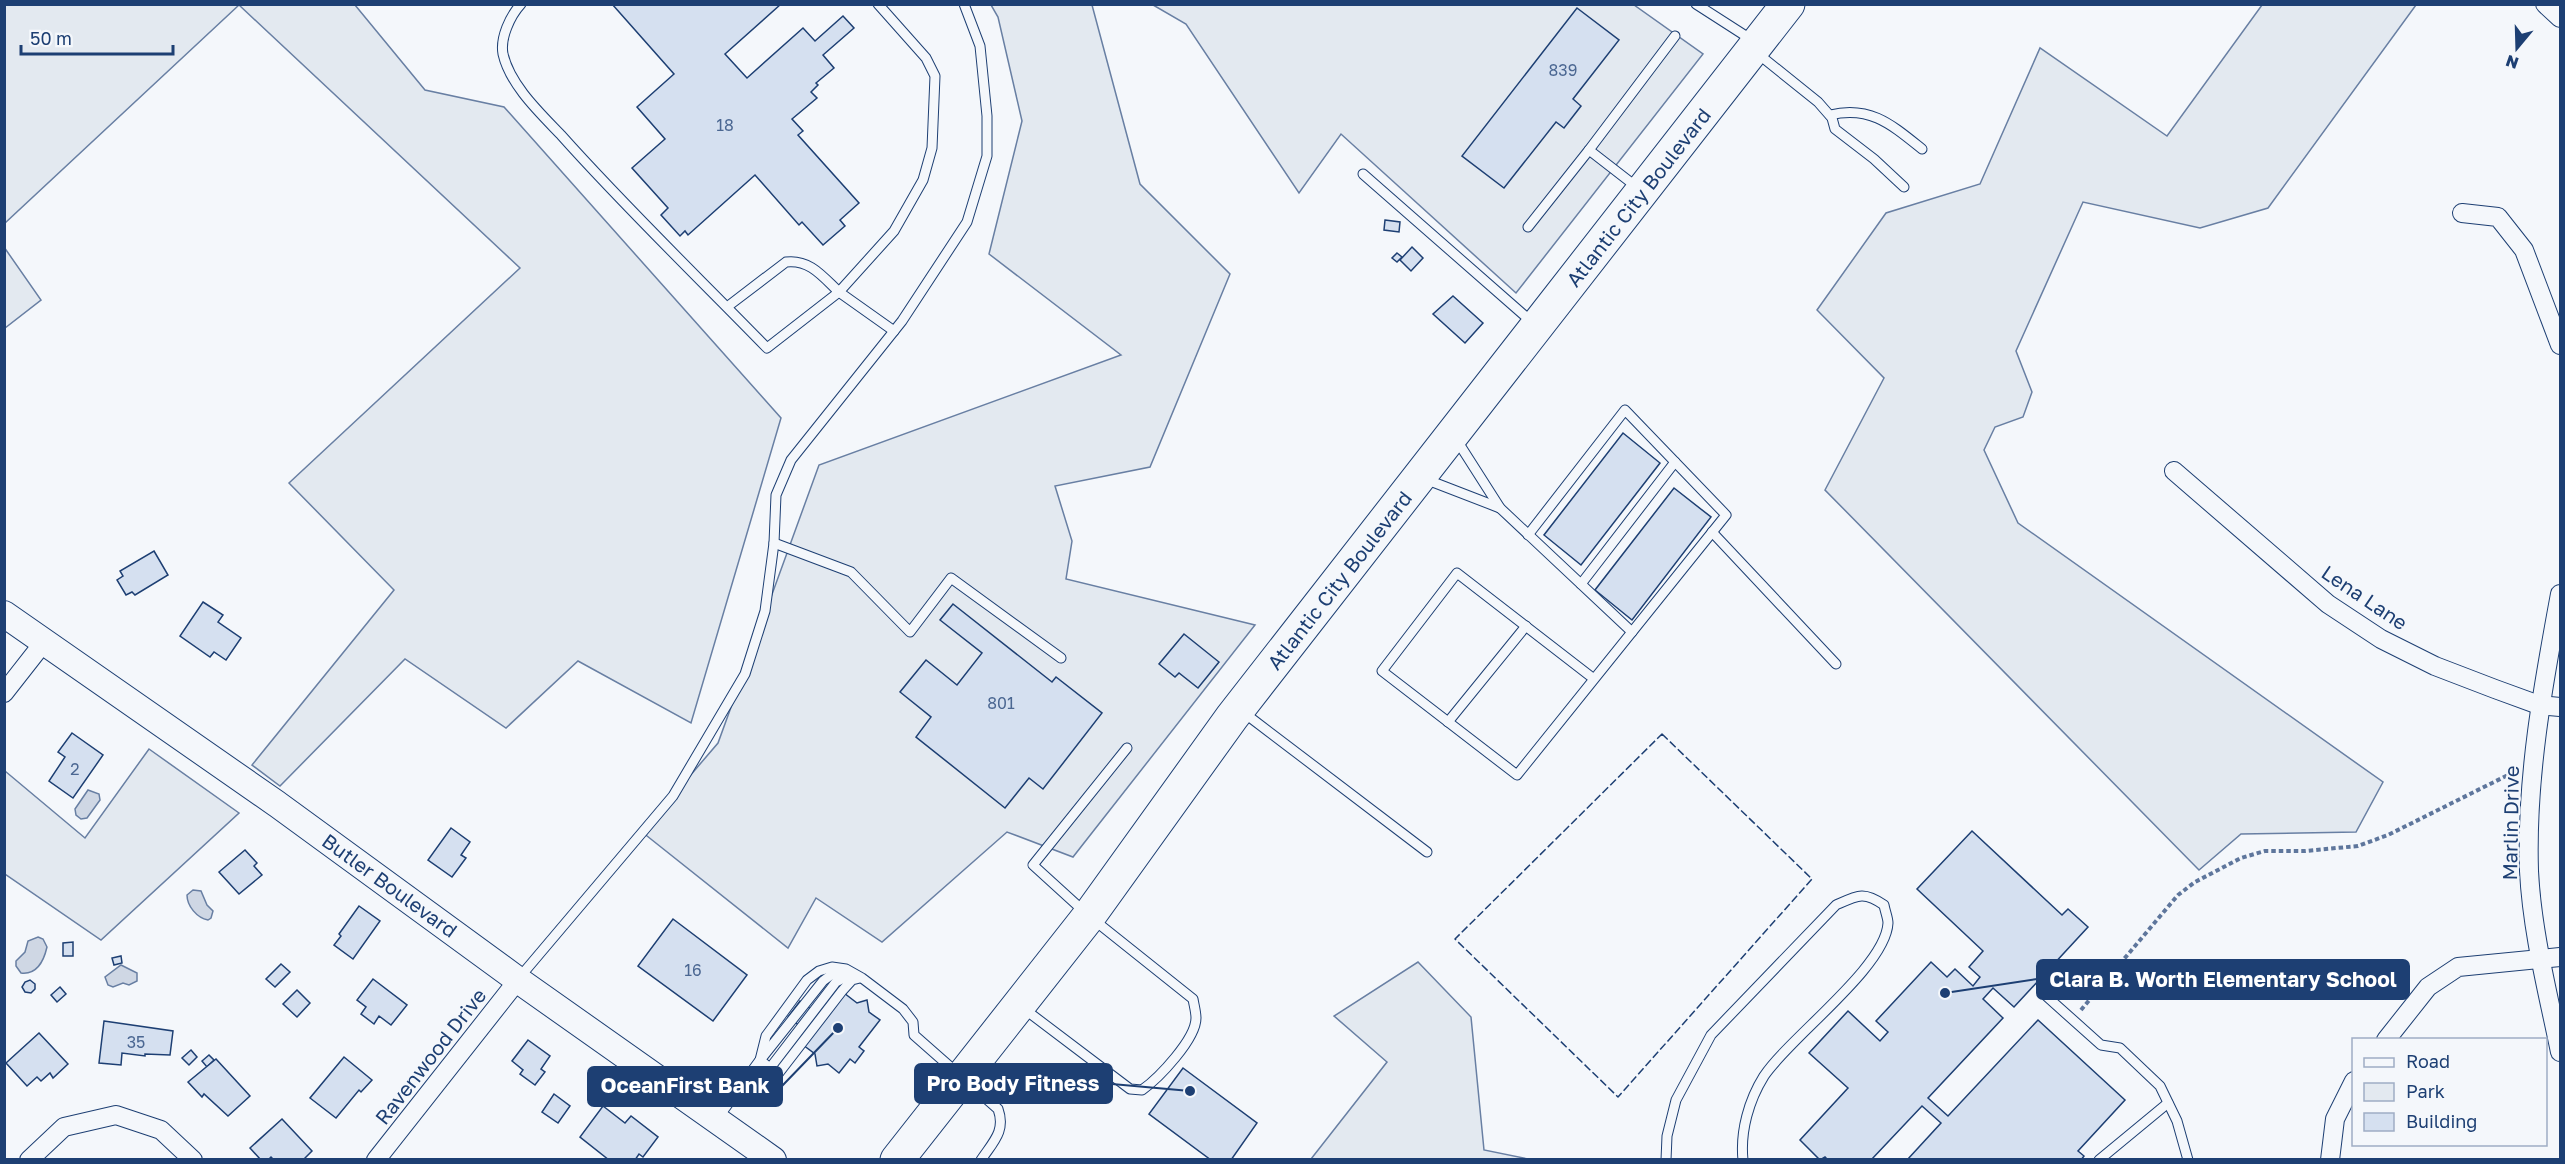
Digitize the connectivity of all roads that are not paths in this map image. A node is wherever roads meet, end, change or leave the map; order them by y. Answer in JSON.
{"nodes":[{"id":1,"x":521,"y":4,"type":"edge"},
{"id":2,"x":878,"y":4,"type":"edge"},
{"id":3,"x":963,"y":4,"type":"edge"},
{"id":4,"x":1696,"y":4,"type":"edge"},
{"id":5,"x":1788,"y":4,"type":"edge"},
{"id":6,"x":2545,"y":4,"type":"edge"},
{"id":7,"x":2560,"y":18,"type":"edge"},
{"id":8,"x":1675,"y":36,"type":"dead end"},
{"id":9,"x":1755,"y":46,"type":"junction"},
{"id":10,"x":1830,"y":115,"type":"junction"},
{"id":11,"x":1922,"y":149,"type":"dead end"},
{"id":12,"x":1589,"y":150,"type":"junction"},
{"id":13,"x":1363,"y":174,"type":"dead end"},
{"id":14,"x":1904,"y":187,"type":"dead end"},
{"id":15,"x":1642,"y":192,"type":"junction"},
{"id":16,"x":2462,"y":213,"type":"dead end"},
{"id":17,"x":1528,"y":227,"type":"dead end"},
{"id":18,"x":839,"y":292,"type":"junction"},
{"id":19,"x":727,"y":307,"type":"junction"},
{"id":20,"x":1537,"y":327,"type":"junction"},
{"id":21,"x":894,"y":331,"type":"junction"},
{"id":22,"x":2560,"y":345,"type":"edge"},
{"id":23,"x":1453,"y":435,"type":"junction"},
{"id":24,"x":1676,"y":462,"type":"junction"},
{"id":25,"x":2174,"y":471,"type":"dead end"},
{"id":26,"x":1420,"y":477,"type":"junction"},
{"id":27,"x":1500,"y":507,"type":"junction"},
{"id":28,"x":1712,"y":532,"type":"junction"},
{"id":29,"x":1528,"y":535,"type":"junction"},
{"id":30,"x":774,"y":543,"type":"junction"},
{"id":31,"x":1581,"y":584,"type":"junction"},
{"id":32,"x":2560,"y":594,"type":"edge"},
{"id":33,"x":4,"y":614,"type":"edge"},
{"id":34,"x":1526,"y":627,"type":"junction"},
{"id":35,"x":1632,"y":632,"type":"junction"},
{"id":36,"x":44,"y":642,"type":"junction"},
{"id":37,"x":1061,"y":658,"type":"dead end"},
{"id":38,"x":1836,"y":664,"type":"dead end"},
{"id":39,"x":1594,"y":679,"type":"junction"},
{"id":40,"x":4,"y":693,"type":"edge"},
{"id":41,"x":2539,"y":705,"type":"junction"},
{"id":42,"x":2560,"y":707,"type":"edge"},
{"id":43,"x":1239,"y":709,"type":"junction"},
{"id":44,"x":1448,"y":722,"type":"junction"},
{"id":45,"x":1127,"y":748,"type":"dead end"},
{"id":46,"x":1427,"y":852,"type":"dead end"},
{"id":47,"x":1089,"y":916,"type":"junction"},
{"id":48,"x":2560,"y":957,"type":"edge"},
{"id":49,"x":2540,"y":960,"type":"junction"},
{"id":50,"x":862,"y":978,"type":"junction"},
{"id":51,"x":518,"y":980,"type":"junction"},
{"id":52,"x":2044,"y":994,"type":"dead end"},
{"id":53,"x":1019,"y":1004,"type":"junction"},
{"id":54,"x":2388,"y":1038,"type":"edge"},
{"id":55,"x":2560,"y":1052,"type":"edge"},
{"id":56,"x":760,"y":1060,"type":"junction"},
{"id":57,"x":962,"y":1077,"type":"junction"},
{"id":58,"x":2352,"y":1085,"type":"edge"},
{"id":59,"x":2168,"y":1103,"type":"junction"},
{"id":60,"x":717,"y":1119,"type":"junction"},
{"id":61,"x":29,"y":1160,"type":"edge"},
{"id":62,"x":193,"y":1160,"type":"edge"},
{"id":63,"x":376,"y":1160,"type":"edge"},
{"id":64,"x":773,"y":1160,"type":"edge"},
{"id":65,"x":897,"y":1160,"type":"edge"},
{"id":66,"x":981,"y":1160,"type":"edge"},
{"id":67,"x":1666,"y":1160,"type":"edge"},
{"id":68,"x":1743,"y":1160,"type":"edge"},
{"id":69,"x":2099,"y":1160,"type":"edge"},
{"id":70,"x":2188,"y":1160,"type":"edge"},
{"id":71,"x":2330,"y":1160,"type":"edge"}],
"edges":[{"from":1,"to":19,"type":"lane"},
{"from":2,"to":18,"type":"lane"},
{"from":3,"to":21,"type":"lane"},
{"from":4,"to":9,"type":"lane"},
{"from":5,"to":9,"type":"highway","name":"Atlantic City Boulevard"},
{"from":6,"to":7,"type":"street"},
{"from":8,"to":12,"type":"lane"},
{"from":9,"to":10,"type":"lane"},
{"from":9,"to":15,"type":"highway","name":"Atlantic City Boulevard"},
{"from":10,"to":11,"type":"lane"},
{"from":10,"to":14,"type":"lane"},
{"from":12,"to":15,"type":"lane"},
{"from":12,"to":17,"type":"lane"},
{"from":13,"to":20,"type":"lane"},
{"from":15,"to":20,"type":"highway","name":"Atlantic City Boulevard"},
{"from":16,"to":22,"type":"street"},
{"from":18,"to":19,"type":"lane"},
{"from":18,"to":19,"type":"lane"},
{"from":18,"to":21,"type":"lane"},
{"from":20,"to":23,"type":"highway","name":"Atlantic City Boulevard"},
{"from":21,"to":30,"type":"lane"},
{"from":23,"to":26,"type":"highway","name":"Atlantic City Boulevard"},
{"from":23,"to":27,"type":"lane"},
{"from":24,"to":28,"type":"lane"},
{"from":24,"to":29,"type":"lane"},
{"from":24,"to":31,"type":"lane"},
{"from":25,"to":41,"type":"street","name":"Lena Lane"},
{"from":26,"to":27,"type":"lane"},
{"from":26,"to":43,"type":"highway","name":"Atlantic City Boulevard"},
{"from":27,"to":29,"type":"lane"},
{"from":28,"to":35,"type":"lane"},
{"from":28,"to":38,"type":"lane"},
{"from":29,"to":31,"type":"lane"},
{"from":30,"to":37,"type":"lane"},
{"from":30,"to":51,"type":"lane"},
{"from":31,"to":35,"type":"lane"},
{"from":32,"to":41,"type":"street","name":"Marlin Drive"},
{"from":33,"to":36,"type":"street","name":"Butler Boulevard"},
{"from":34,"to":39,"type":"lane"},
{"from":34,"to":44,"type":"lane"},
{"from":34,"to":44,"type":"lane"},
{"from":35,"to":39,"type":"lane"},
{"from":36,"to":40,"type":"street"},
{"from":36,"to":51,"type":"street","name":"Butler Boulevard"},
{"from":39,"to":44,"type":"lane"},
{"from":41,"to":42,"type":"street","name":"Lena Lane"},
{"from":41,"to":49,"type":"street","name":"Marlin Drive"},
{"from":43,"to":46,"type":"lane"},
{"from":43,"to":47,"type":"highway","name":"Atlantic City Boulevard"},
{"from":45,"to":47,"type":"lane"},
{"from":47,"to":53,"type":"highway","name":"Atlantic City Boulevard"},
{"from":47,"to":53,"type":"lane"},
{"from":48,"to":49,"type":"street"},
{"from":49,"to":54,"type":"street"},
{"from":49,"to":55,"type":"street","name":"Marlin Drive"},
{"from":50,"to":56,"type":"lane"},
{"from":50,"to":56,"type":"lane"},
{"from":50,"to":57,"type":"lane"},
{"from":51,"to":60,"type":"street","name":"Butler Boulevard"},
{"from":51,"to":63,"type":"street","name":"Ravenwood Drive"},
{"from":52,"to":59,"type":"lane"},
{"from":53,"to":57,"type":"highway","name":"Atlantic City Boulevard"},
{"from":56,"to":60,"type":"lane"},
{"from":57,"to":65,"type":"highway","name":"Atlantic City Boulevard"},
{"from":57,"to":66,"type":"lane"},
{"from":58,"to":71,"type":"street"},
{"from":59,"to":69,"type":"lane"},
{"from":59,"to":70,"type":"lane"},
{"from":60,"to":64,"type":"street","name":"Butler Boulevard"},
{"from":61,"to":62,"type":"street"},
{"from":67,"to":68,"type":"lane"}]}
